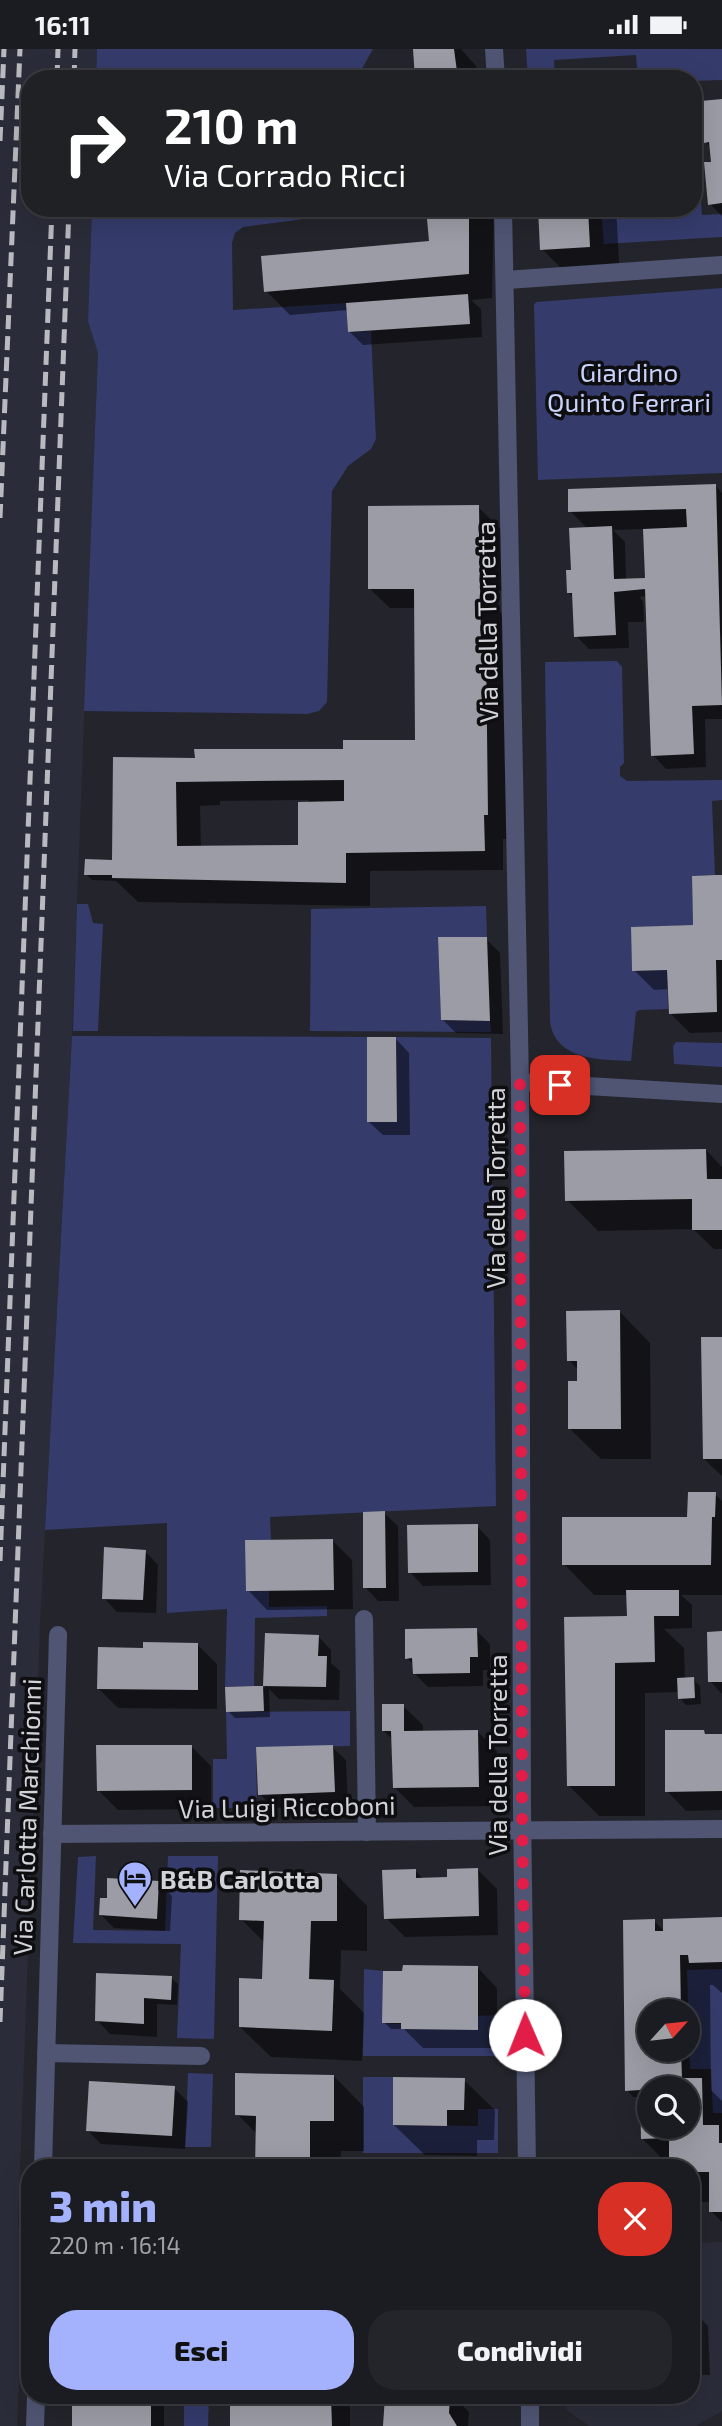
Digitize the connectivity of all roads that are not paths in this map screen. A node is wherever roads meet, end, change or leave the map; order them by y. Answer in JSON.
{"nodes":[{"id":1,"x":494,"y":49,"type":"edge"},
{"id":2,"x":495,"y":70,"type":"edge"},
{"id":3,"x":503,"y":217,"type":"edge"},
{"id":4,"x":722,"y":265,"type":"edge"},
{"id":5,"x":506,"y":280,"type":"junction"},
{"id":6,"x":520,"y":1082,"type":"junction"},
{"id":7,"x":722,"y":1094,"type":"edge"},
{"id":8,"x":365,"y":1619,"type":"dead end"},
{"id":9,"x":58,"y":1635,"type":"dead end"},
{"id":10,"x":722,"y":1829,"type":"edge"},
{"id":11,"x":522,"y":1831,"type":"junction"},
{"id":12,"x":367,"y":1832,"type":"junction"},
{"id":13,"x":52,"y":1834,"type":"junction"},
{"id":14,"x":46,"y":2053,"type":"junction"},
{"id":15,"x":201,"y":2056,"type":"dead end"},
{"id":16,"x":43,"y":2159,"type":"edge"},
{"id":17,"x":527,"y":2159,"type":"edge"},
{"id":18,"x":36,"y":2404,"type":"edge"},
{"id":19,"x":530,"y":2404,"type":"edge"},
{"id":20,"x":35,"y":2426,"type":"edge"},
{"id":21,"x":530,"y":2426,"type":"edge"}],
"edges":[{"from":1,"to":2,"type":"street"},
{"from":3,"to":5,"type":"street","name":"Via della Torretta"},
{"from":4,"to":5,"type":"street"},
{"from":5,"to":6,"type":"street","name":"Via della Torretta"},
{"from":6,"to":7,"type":"street"},
{"from":6,"to":11,"type":"street","name":"Via della Torretta"},
{"from":8,"to":12,"type":"street"},
{"from":9,"to":13,"type":"street","name":"Via Carlotta Marchionni"},
{"from":10,"to":11,"type":"street","name":"Via Luigi Riccoboni"},
{"from":11,"to":12,"type":"street","name":"Via Luigi Riccoboni"},
{"from":11,"to":17,"type":"street","name":"Via della Torretta"},
{"from":12,"to":13,"type":"street","name":"Via Luigi Riccoboni"},
{"from":13,"to":14,"type":"street","name":"Via Carlotta Marchionni"},
{"from":14,"to":15,"type":"street"},
{"from":14,"to":16,"type":"street","name":"Via Carlotta Marchionni"},
{"from":18,"to":20,"type":"street"},
{"from":19,"to":21,"type":"street"}]}
